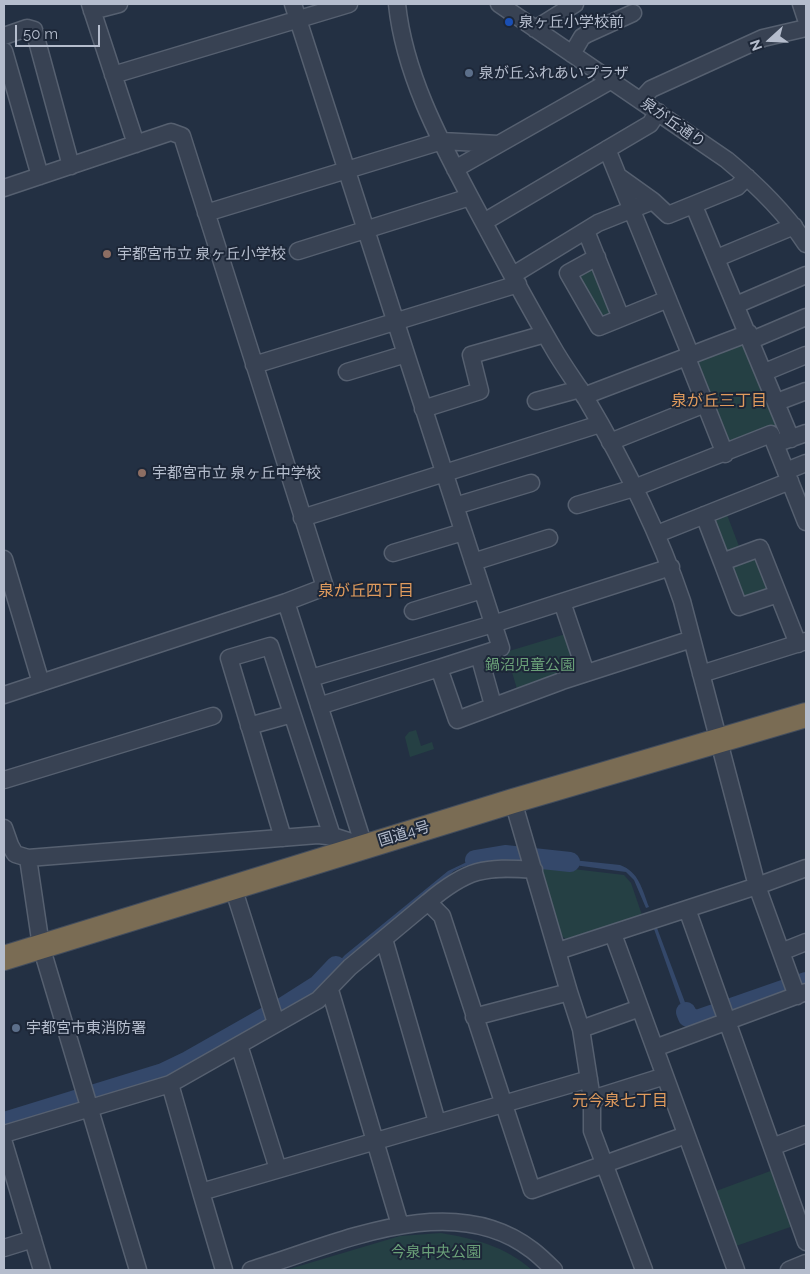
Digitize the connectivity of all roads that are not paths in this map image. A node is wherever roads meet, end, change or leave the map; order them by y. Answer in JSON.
{"nodes":[{"id":1,"x":118,"y":4,"type":"edge"},
{"id":2,"x":350,"y":4,"type":"edge"},
{"id":3,"x":396,"y":4,"type":"edge"},
{"id":4,"x":499,"y":4,"type":"edge"},
{"id":5,"x":575,"y":4,"type":"edge"},
{"id":6,"x":801,"y":4,"type":"edge"},
{"id":7,"x":91,"y":8,"type":"edge"},
{"id":8,"x":296,"y":11,"type":"edge"},
{"id":9,"x":633,"y":14,"type":"dead end"},
{"id":10,"x":806,"y":20,"type":"edge"},
{"id":11,"x":806,"y":28,"type":"edge"},
{"id":12,"x":535,"y":29,"type":"junction"},
{"id":13,"x":4,"y":36,"type":"edge"},
{"id":14,"x":4,"y":51,"type":"edge"},
{"id":15,"x":572,"y":54,"type":"junction"},
{"id":16,"x":114,"y":75,"type":"junction"},
{"id":17,"x":610,"y":81,"type":"junction"},
{"id":18,"x":641,"y":100,"type":"junction"},
{"id":19,"x":658,"y":112,"type":"junction"},
{"id":20,"x":442,"y":141,"type":"junction"},
{"id":21,"x":136,"y":144,"type":"junction"},
{"id":22,"x":498,"y":144,"type":"junction"},
{"id":23,"x":606,"y":149,"type":"junction"},
{"id":24,"x":71,"y":166,"type":"junction"},
{"id":25,"x":345,"y":169,"type":"junction"},
{"id":26,"x":455,"y":169,"type":"junction"},
{"id":27,"x":40,"y":176,"type":"junction"},
{"id":28,"x":618,"y":176,"type":"junction"},
{"id":29,"x":747,"y":177,"type":"junction"},
{"id":30,"x":4,"y":188,"type":"edge"},
{"id":31,"x":470,"y":197,"type":"junction"},
{"id":32,"x":653,"y":201,"type":"junction"},
{"id":33,"x":694,"y":206,"type":"junction"},
{"id":34,"x":632,"y":209,"type":"junction"},
{"id":35,"x":206,"y":214,"type":"junction"},
{"id":36,"x":484,"y":222,"type":"junction"},
{"id":37,"x":794,"y":226,"type":"junction"},
{"id":38,"x":365,"y":230,"type":"junction"},
{"id":39,"x":586,"y":231,"type":"junction"},
{"id":40,"x":806,"y":244,"type":"edge"},
{"id":41,"x":554,"y":250,"type":"junction"},
{"id":42,"x":298,"y":251,"type":"dead end"},
{"id":43,"x":596,"y":257,"type":"junction"},
{"id":44,"x":716,"y":258,"type":"junction"},
{"id":45,"x":568,"y":273,"type":"junction"},
{"id":46,"x":806,"y":275,"type":"edge"},
{"id":47,"x":515,"y":279,"type":"junction"},
{"id":48,"x":668,"y":299,"type":"junction"},
{"id":49,"x":736,"y":304,"type":"junction"},
{"id":50,"x":806,"y":317,"type":"edge"},
{"id":51,"x":621,"y":318,"type":"junction"},
{"id":52,"x":395,"y":321,"type":"junction"},
{"id":53,"x":545,"y":334,"type":"junction"},
{"id":54,"x":750,"y":336,"type":"junction"},
{"id":55,"x":406,"y":354,"type":"junction"},
{"id":56,"x":806,"y":355,"type":"edge"},
{"id":57,"x":689,"y":357,"type":"junction"},
{"id":58,"x":254,"y":365,"type":"junction"},
{"id":59,"x":347,"y":372,"type":"dead end"},
{"id":60,"x":765,"y":372,"type":"junction"},
{"id":61,"x":806,"y":391,"type":"edge"},
{"id":62,"x":582,"y":392,"type":"junction"},
{"id":63,"x":536,"y":401,"type":"dead end"},
{"id":64,"x":777,"y":402,"type":"junction"},
{"id":65,"x":705,"y":404,"type":"junction"},
{"id":66,"x":424,"y":409,"type":"junction"},
{"id":67,"x":600,"y":424,"type":"junction"},
{"id":68,"x":799,"y":436,"type":"edge"},
{"id":69,"x":610,"y":442,"type":"junction"},
{"id":70,"x":775,"y":444,"type":"junction"},
{"id":71,"x":725,"y":454,"type":"junction"},
{"id":72,"x":806,"y":463,"type":"edge"},
{"id":73,"x":444,"y":473,"type":"junction"},
{"id":74,"x":531,"y":483,"type":"dead end"},
{"id":75,"x":794,"y":484,"type":"edge"},
{"id":76,"x":634,"y":488,"type":"junction"},
{"id":77,"x":577,"y":505,"type":"dead end"},
{"id":78,"x":455,"y":506,"type":"junction"},
{"id":79,"x":704,"y":515,"type":"junction"},
{"id":80,"x":302,"y":518,"type":"junction"},
{"id":81,"x":806,"y":522,"type":"edge"},
{"id":82,"x":463,"y":532,"type":"junction"},
{"id":83,"x":657,"y":534,"type":"junction"},
{"id":84,"x":549,"y":538,"type":"dead end"},
{"id":85,"x":393,"y":553,"type":"dead end"},
{"id":86,"x":4,"y":559,"type":"edge"},
{"id":87,"x":473,"y":562,"type":"junction"},
{"id":88,"x":722,"y":562,"type":"junction"},
{"id":89,"x":671,"y":568,"type":"junction"},
{"id":90,"x":482,"y":590,"type":"junction"},
{"id":91,"x":778,"y":594,"type":"junction"},
{"id":92,"x":286,"y":602,"type":"junction"},
{"id":93,"x":562,"y":602,"type":"junction"},
{"id":94,"x":413,"y":611,"type":"dead end"},
{"id":95,"x":493,"y":624,"type":"junction"},
{"id":96,"x":692,"y":639,"type":"junction"},
{"id":97,"x":802,"y":643,"type":"edge"},
{"id":98,"x":479,"y":655,"type":"junction"},
{"id":99,"x":439,"y":668,"type":"junction"},
{"id":100,"x":586,"y":673,"type":"junction"},
{"id":101,"x":701,"y":674,"type":"junction"},
{"id":102,"x":311,"y":678,"type":"junction"},
{"id":103,"x":41,"y":683,"type":"junction"},
{"id":104,"x":4,"y":695,"type":"edge"},
{"id":105,"x":493,"y":705,"type":"junction"},
{"id":106,"x":319,"y":706,"type":"junction"},
{"id":107,"x":292,"y":714,"type":"junction"},
{"id":108,"x":806,"y":715,"type":"edge"},
{"id":109,"x":213,"y":716,"type":"dead end"},
{"id":110,"x":250,"y":726,"type":"junction"},
{"id":111,"x":718,"y":741,"type":"junction"},
{"id":112,"x":4,"y":780,"type":"edge"},
{"id":113,"x":513,"y":801,"type":"junction"},
{"id":114,"x":4,"y":828,"type":"edge"},
{"id":115,"x":332,"y":836,"type":"junction"},
{"id":116,"x":283,"y":838,"type":"junction"},
{"id":117,"x":364,"y":846,"type":"junction"},
{"id":118,"x":16,"y":857,"type":"edge"},
{"id":119,"x":806,"y":868,"type":"edge"},
{"id":120,"x":534,"y":870,"type":"junction"},
{"id":121,"x":757,"y":886,"type":"junction"},
{"id":122,"x":233,"y":887,"type":"junction"},
{"id":123,"x":428,"y":902,"type":"junction"},
{"id":124,"x":687,"y":909,"type":"junction"},
{"id":125,"x":612,"y":934,"type":"junction"},
{"id":126,"x":384,"y":939,"type":"junction"},
{"id":127,"x":806,"y":942,"type":"edge"},
{"id":128,"x":41,"y":946,"type":"junction"},
{"id":129,"x":558,"y":951,"type":"junction"},
{"id":130,"x":781,"y":952,"type":"junction"},
{"id":131,"x":4,"y":958,"type":"edge"},
{"id":132,"x":330,"y":990,"type":"junction"},
{"id":133,"x":569,"y":992,"type":"junction"},
{"id":134,"x":802,"y":994,"type":"edge"},
{"id":135,"x":640,"y":1008,"type":"junction"},
{"id":136,"x":474,"y":1017,"type":"junction"},
{"id":137,"x":728,"y":1021,"type":"junction"},
{"id":138,"x":276,"y":1023,"type":"junction"},
{"id":139,"x":581,"y":1029,"type":"junction"},
{"id":140,"x":239,"y":1045,"type":"junction"},
{"id":141,"x":655,"y":1048,"type":"junction"},
{"id":142,"x":665,"y":1076,"type":"junction"},
{"id":143,"x":589,"y":1079,"type":"junction"},
{"id":144,"x":170,"y":1084,"type":"junction"},
{"id":145,"x":592,"y":1099,"type":"junction"},
{"id":146,"x":503,"y":1102,"type":"junction"},
{"id":147,"x":90,"y":1108,"type":"junction"},
{"id":148,"x":437,"y":1122,"type":"junction"},
{"id":149,"x":4,"y":1134,"type":"edge"},
{"id":150,"x":806,"y":1134,"type":"edge"},
{"id":151,"x":686,"y":1135,"type":"junction"},
{"id":152,"x":375,"y":1140,"type":"junction"},
{"id":153,"x":4,"y":1143,"type":"edge"},
{"id":154,"x":772,"y":1146,"type":"junction"},
{"id":155,"x":605,"y":1164,"type":"junction"},
{"id":156,"x":278,"y":1169,"type":"junction"},
{"id":157,"x":201,"y":1192,"type":"junction"},
{"id":158,"x":400,"y":1225,"type":"junction"},
{"id":159,"x":33,"y":1239,"type":"junction"},
{"id":160,"x":806,"y":1242,"type":"edge"},
{"id":161,"x":4,"y":1248,"type":"edge"},
{"id":162,"x":806,"y":1263,"type":"edge"},
{"id":163,"x":42,"y":1270,"type":"edge"},
{"id":164,"x":138,"y":1270,"type":"edge"},
{"id":165,"x":224,"y":1270,"type":"edge"},
{"id":166,"x":251,"y":1270,"type":"edge"},
{"id":167,"x":554,"y":1270,"type":"edge"},
{"id":168,"x":644,"y":1270,"type":"edge"},
{"id":169,"x":736,"y":1270,"type":"edge"},
{"id":170,"x":789,"y":1270,"type":"edge"}],
"edges":[{"from":1,"to":7,"type":"street"},
{"from":2,"to":8,"type":"street"},
{"from":3,"to":20,"type":"street"},
{"from":4,"to":12,"type":"street","name":"泉が丘通り"},
{"from":5,"to":12,"type":"street"},
{"from":6,"to":10,"type":"street"},
{"from":7,"to":16,"type":"street"},
{"from":8,"to":16,"type":"street"},
{"from":8,"to":25,"type":"street"},
{"from":9,"to":15,"type":"street"},
{"from":11,"to":18,"type":"street"},
{"from":12,"to":15,"type":"street","name":"泉が丘通り"},
{"from":13,"to":24,"type":"street"},
{"from":14,"to":27,"type":"street"},
{"from":15,"to":17,"type":"street","name":"泉が丘通り"},
{"from":16,"to":21,"type":"street"},
{"from":17,"to":18,"type":"street","name":"泉が丘通り"},
{"from":17,"to":22,"type":"street"},
{"from":18,"to":19,"type":"street","name":"泉が丘通り"},
{"from":19,"to":23,"type":"street"},
{"from":19,"to":29,"type":"street","name":"泉が丘通り"},
{"from":20,"to":22,"type":"street"},
{"from":20,"to":25,"type":"street"},
{"from":20,"to":26,"type":"street"},
{"from":21,"to":24,"type":"street"},
{"from":21,"to":35,"type":"street"},
{"from":22,"to":26,"type":"street"},
{"from":23,"to":28,"type":"street"},
{"from":23,"to":36,"type":"street"},
{"from":24,"to":27,"type":"street"},
{"from":25,"to":35,"type":"street"},
{"from":25,"to":38,"type":"street"},
{"from":26,"to":31,"type":"street"},
{"from":27,"to":30,"type":"street"},
{"from":28,"to":32,"type":"street"},
{"from":28,"to":34,"type":"street"},
{"from":29,"to":33,"type":"street"},
{"from":29,"to":37,"type":"street","name":"泉が丘通り"},
{"from":31,"to":36,"type":"street"},
{"from":31,"to":38,"type":"street"},
{"from":32,"to":33,"type":"street"},
{"from":32,"to":34,"type":"street"},
{"from":33,"to":44,"type":"street"},
{"from":34,"to":39,"type":"street"},
{"from":34,"to":48,"type":"street"},
{"from":35,"to":58,"type":"street"},
{"from":36,"to":47,"type":"street"},
{"from":37,"to":40,"type":"street","name":"泉が丘通り"},
{"from":37,"to":44,"type":"street"},
{"from":38,"to":42,"type":"street"},
{"from":38,"to":52,"type":"street"},
{"from":39,"to":41,"type":"street"},
{"from":39,"to":43,"type":"street"},
{"from":41,"to":45,"type":"street"},
{"from":41,"to":47,"type":"street"},
{"from":43,"to":45,"type":"street"},
{"from":43,"to":51,"type":"street"},
{"from":44,"to":49,"type":"street"},
{"from":45,"to":51,"type":"street"},
{"from":46,"to":49,"type":"street"},
{"from":47,"to":52,"type":"street"},
{"from":47,"to":53,"type":"street"},
{"from":48,"to":51,"type":"street"},
{"from":48,"to":57,"type":"street"},
{"from":49,"to":54,"type":"street"},
{"from":50,"to":54,"type":"street"},
{"from":52,"to":55,"type":"street"},
{"from":52,"to":58,"type":"street"},
{"from":53,"to":62,"type":"street"},
{"from":53,"to":66,"type":"street"},
{"from":54,"to":57,"type":"street"},
{"from":54,"to":60,"type":"street"},
{"from":55,"to":59,"type":"street"},
{"from":55,"to":66,"type":"street"},
{"from":56,"to":60,"type":"street"},
{"from":57,"to":62,"type":"street"},
{"from":57,"to":65,"type":"street"},
{"from":58,"to":80,"type":"street"},
{"from":60,"to":64,"type":"street"},
{"from":61,"to":64,"type":"street"},
{"from":62,"to":63,"type":"street"},
{"from":62,"to":67,"type":"street"},
{"from":64,"to":68,"type":"street"},
{"from":65,"to":69,"type":"street"},
{"from":65,"to":71,"type":"street"},
{"from":66,"to":73,"type":"street"},
{"from":67,"to":69,"type":"street"},
{"from":67,"to":73,"type":"street"},
{"from":68,"to":70,"type":"street"},
{"from":69,"to":76,"type":"street"},
{"from":70,"to":71,"type":"street"},
{"from":70,"to":75,"type":"street"},
{"from":71,"to":76,"type":"street"},
{"from":72,"to":75,"type":"street"},
{"from":73,"to":78,"type":"street"},
{"from":73,"to":80,"type":"street"},
{"from":74,"to":78,"type":"street"},
{"from":75,"to":79,"type":"street"},
{"from":75,"to":81,"type":"street"},
{"from":76,"to":77,"type":"street"},
{"from":76,"to":83,"type":"street"},
{"from":78,"to":82,"type":"street"},
{"from":79,"to":83,"type":"street"},
{"from":79,"to":88,"type":"street"},
{"from":80,"to":92,"type":"street"},
{"from":82,"to":85,"type":"street"},
{"from":82,"to":87,"type":"street"},
{"from":83,"to":89,"type":"street"},
{"from":84,"to":87,"type":"street"},
{"from":86,"to":103,"type":"street"},
{"from":87,"to":90,"type":"street"},
{"from":88,"to":91,"type":"street"},
{"from":88,"to":91,"type":"street"},
{"from":89,"to":93,"type":"street"},
{"from":89,"to":96,"type":"street"},
{"from":90,"to":94,"type":"street"},
{"from":90,"to":95,"type":"street"},
{"from":91,"to":97,"type":"street"},
{"from":92,"to":102,"type":"street"},
{"from":92,"to":103,"type":"street"},
{"from":93,"to":95,"type":"street"},
{"from":93,"to":100,"type":"street"},
{"from":95,"to":98,"type":"street"},
{"from":95,"to":102,"type":"street"},
{"from":96,"to":100,"type":"street"},
{"from":96,"to":101,"type":"street"},
{"from":97,"to":101,"type":"street"},
{"from":98,"to":99,"type":"street"},
{"from":98,"to":105,"type":"street"},
{"from":99,"to":105,"type":"street"},
{"from":99,"to":106,"type":"street"},
{"from":100,"to":105,"type":"street"},
{"from":101,"to":111,"type":"street"},
{"from":102,"to":106,"type":"street"},
{"from":103,"to":104,"type":"street"},
{"from":106,"to":117,"type":"street"},
{"from":107,"to":110,"type":"street"},
{"from":107,"to":110,"type":"street"},
{"from":107,"to":115,"type":"street"},
{"from":108,"to":111,"type":"highway","name":"国道4号"},
{"from":109,"to":112,"type":"street"},
{"from":110,"to":116,"type":"street"},
{"from":111,"to":113,"type":"highway","name":"国道4号"},
{"from":111,"to":121,"type":"street"},
{"from":113,"to":117,"type":"highway","name":"国道4号"},
{"from":113,"to":120,"type":"street"},
{"from":114,"to":118,"type":"street"},
{"from":115,"to":116,"type":"street"},
{"from":115,"to":117,"type":"street"},
{"from":116,"to":118,"type":"street"},
{"from":117,"to":122,"type":"highway","name":"国道4号"},
{"from":118,"to":128,"type":"street"},
{"from":119,"to":121,"type":"street"},
{"from":120,"to":123,"type":"street"},
{"from":120,"to":129,"type":"street"},
{"from":121,"to":124,"type":"street"},
{"from":121,"to":130,"type":"street"},
{"from":122,"to":128,"type":"highway","name":"国道4号"},
{"from":122,"to":138,"type":"street"},
{"from":123,"to":126,"type":"street"},
{"from":123,"to":136,"type":"street"},
{"from":124,"to":125,"type":"street"},
{"from":124,"to":137,"type":"street"},
{"from":125,"to":129,"type":"street"},
{"from":125,"to":135,"type":"street"},
{"from":126,"to":132,"type":"street"},
{"from":126,"to":148,"type":"street"},
{"from":127,"to":130,"type":"street"},
{"from":128,"to":131,"type":"highway","name":"国道4号"},
{"from":128,"to":147,"type":"street"},
{"from":129,"to":133,"type":"street"},
{"from":130,"to":134,"type":"street"},
{"from":132,"to":138,"type":"street"},
{"from":132,"to":152,"type":"street"},
{"from":133,"to":136,"type":"street"},
{"from":133,"to":139,"type":"street"},
{"from":134,"to":137,"type":"street"},
{"from":135,"to":139,"type":"street"},
{"from":135,"to":141,"type":"street"},
{"from":136,"to":146,"type":"street"},
{"from":137,"to":141,"type":"street"},
{"from":137,"to":154,"type":"street"},
{"from":138,"to":140,"type":"street"},
{"from":139,"to":143,"type":"street"},
{"from":140,"to":144,"type":"street"},
{"from":140,"to":156,"type":"street"},
{"from":141,"to":142,"type":"street"},
{"from":142,"to":145,"type":"street"},
{"from":142,"to":151,"type":"street"},
{"from":143,"to":145,"type":"street"},
{"from":143,"to":146,"type":"street"},
{"from":144,"to":147,"type":"street"},
{"from":144,"to":157,"type":"street"},
{"from":145,"to":155,"type":"street"},
{"from":146,"to":148,"type":"street"},
{"from":146,"to":155,"type":"street"},
{"from":147,"to":149,"type":"street"},
{"from":147,"to":164,"type":"street"},
{"from":148,"to":152,"type":"street"},
{"from":150,"to":154,"type":"street"},
{"from":151,"to":155,"type":"street"},
{"from":151,"to":169,"type":"street"},
{"from":152,"to":156,"type":"street"},
{"from":152,"to":158,"type":"street"},
{"from":153,"to":159,"type":"street"},
{"from":154,"to":160,"type":"street"},
{"from":155,"to":168,"type":"street"},
{"from":156,"to":157,"type":"street"},
{"from":157,"to":165,"type":"street"},
{"from":158,"to":166,"type":"street"},
{"from":158,"to":167,"type":"street"},
{"from":159,"to":161,"type":"street"},
{"from":159,"to":163,"type":"street"},
{"from":162,"to":170,"type":"street"}]}
